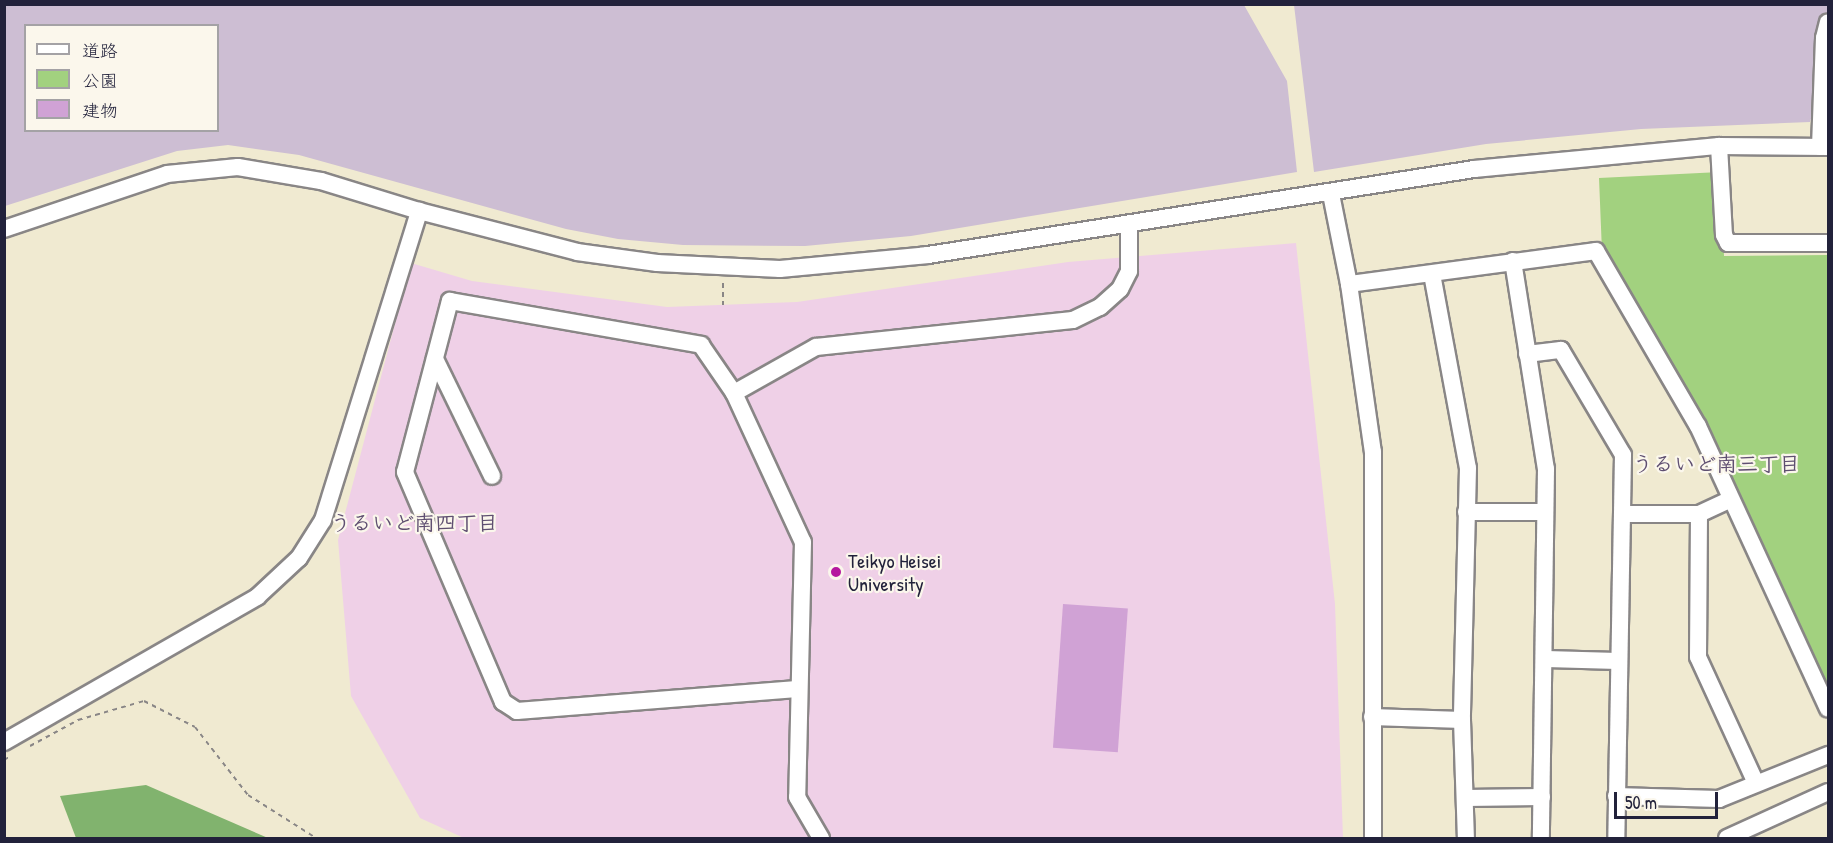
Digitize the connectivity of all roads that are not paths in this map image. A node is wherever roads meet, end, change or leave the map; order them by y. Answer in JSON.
{"nodes":[{"id":1,"x":1827,"y":33,"type":"edge"},
{"id":2,"x":1719,"y":146,"type":"junction"},
{"id":3,"x":1824,"y":147,"type":"edge"},
{"id":4,"x":1331,"y":194,"type":"junction"},
{"id":5,"x":419,"y":211,"type":"junction"},
{"id":6,"x":1129,"y":226,"type":"junction"},
{"id":7,"x":4,"y":229,"type":"edge"},
{"id":8,"x":1828,"y":243,"type":"edge"},
{"id":9,"x":1513,"y":261,"type":"junction"},
{"id":10,"x":1432,"y":273,"type":"junction"},
{"id":11,"x":1349,"y":284,"type":"junction"},
{"id":12,"x":1527,"y":354,"type":"junction"},
{"id":13,"x":435,"y":359,"type":"junction"},
{"id":14,"x":734,"y":393,"type":"junction"},
{"id":15,"x":492,"y":476,"type":"dead end"},
{"id":16,"x":1731,"y":499,"type":"junction"},
{"id":17,"x":1467,"y":512,"type":"junction"},
{"id":18,"x":1543,"y":512,"type":"junction"},
{"id":19,"x":1623,"y":514,"type":"junction"},
{"id":20,"x":1699,"y":514,"type":"junction"},
{"id":21,"x":1545,"y":659,"type":"junction"},
{"id":22,"x":1619,"y":661,"type":"junction"},
{"id":23,"x":797,"y":689,"type":"junction"},
{"id":24,"x":1828,"y":708,"type":"edge"},
{"id":25,"x":1372,"y":717,"type":"junction"},
{"id":26,"x":1462,"y":720,"type":"junction"},
{"id":27,"x":10,"y":748,"type":"edge"},
{"id":28,"x":1828,"y":755,"type":"edge"},
{"id":29,"x":1756,"y":783,"type":"junction"},
{"id":30,"x":1828,"y":792,"type":"edge"},
{"id":31,"x":1616,"y":796,"type":"junction"},
{"id":32,"x":1542,"y":797,"type":"junction"},
{"id":33,"x":1465,"y":798,"type":"junction"},
{"id":34,"x":1755,"y":833,"type":"edge"},
{"id":35,"x":821,"y":838,"type":"edge"},
{"id":36,"x":1374,"y":838,"type":"edge"},
{"id":37,"x":1466,"y":838,"type":"edge"},
{"id":38,"x":1541,"y":838,"type":"edge"},
{"id":39,"x":1617,"y":838,"type":"edge"},
{"id":40,"x":1727,"y":838,"type":"edge"}],
"edges":[{"from":1,"to":3,"type":"street"},
{"from":2,"to":3,"type":"street"},
{"from":2,"to":4,"type":"street"},
{"from":2,"to":8,"type":"street"},
{"from":4,"to":6,"type":"street"},
{"from":4,"to":11,"type":"street"},
{"from":5,"to":6,"type":"street"},
{"from":5,"to":7,"type":"street"},
{"from":5,"to":27,"type":"street"},
{"from":6,"to":14,"type":"street"},
{"from":9,"to":10,"type":"street"},
{"from":9,"to":12,"type":"street"},
{"from":9,"to":16,"type":"street"},
{"from":10,"to":11,"type":"street"},
{"from":10,"to":17,"type":"street"},
{"from":11,"to":25,"type":"street"},
{"from":12,"to":18,"type":"street"},
{"from":12,"to":19,"type":"street"},
{"from":13,"to":14,"type":"street"},
{"from":13,"to":15,"type":"street"},
{"from":13,"to":23,"type":"street"},
{"from":14,"to":23,"type":"street"},
{"from":16,"to":20,"type":"street"},
{"from":16,"to":24,"type":"street"},
{"from":17,"to":18,"type":"street"},
{"from":17,"to":26,"type":"street"},
{"from":18,"to":21,"type":"street"},
{"from":19,"to":20,"type":"street"},
{"from":19,"to":22,"type":"street"},
{"from":20,"to":29,"type":"street"},
{"from":21,"to":22,"type":"street"},
{"from":21,"to":32,"type":"street"},
{"from":22,"to":31,"type":"street"},
{"from":23,"to":35,"type":"street"},
{"from":25,"to":26,"type":"street"},
{"from":25,"to":36,"type":"street"},
{"from":26,"to":33,"type":"street"},
{"from":28,"to":29,"type":"street"},
{"from":29,"to":31,"type":"street"},
{"from":30,"to":34,"type":"street"},
{"from":31,"to":39,"type":"street"},
{"from":32,"to":33,"type":"street"},
{"from":32,"to":38,"type":"street"},
{"from":33,"to":37,"type":"street"},
{"from":34,"to":40,"type":"street"}]}
